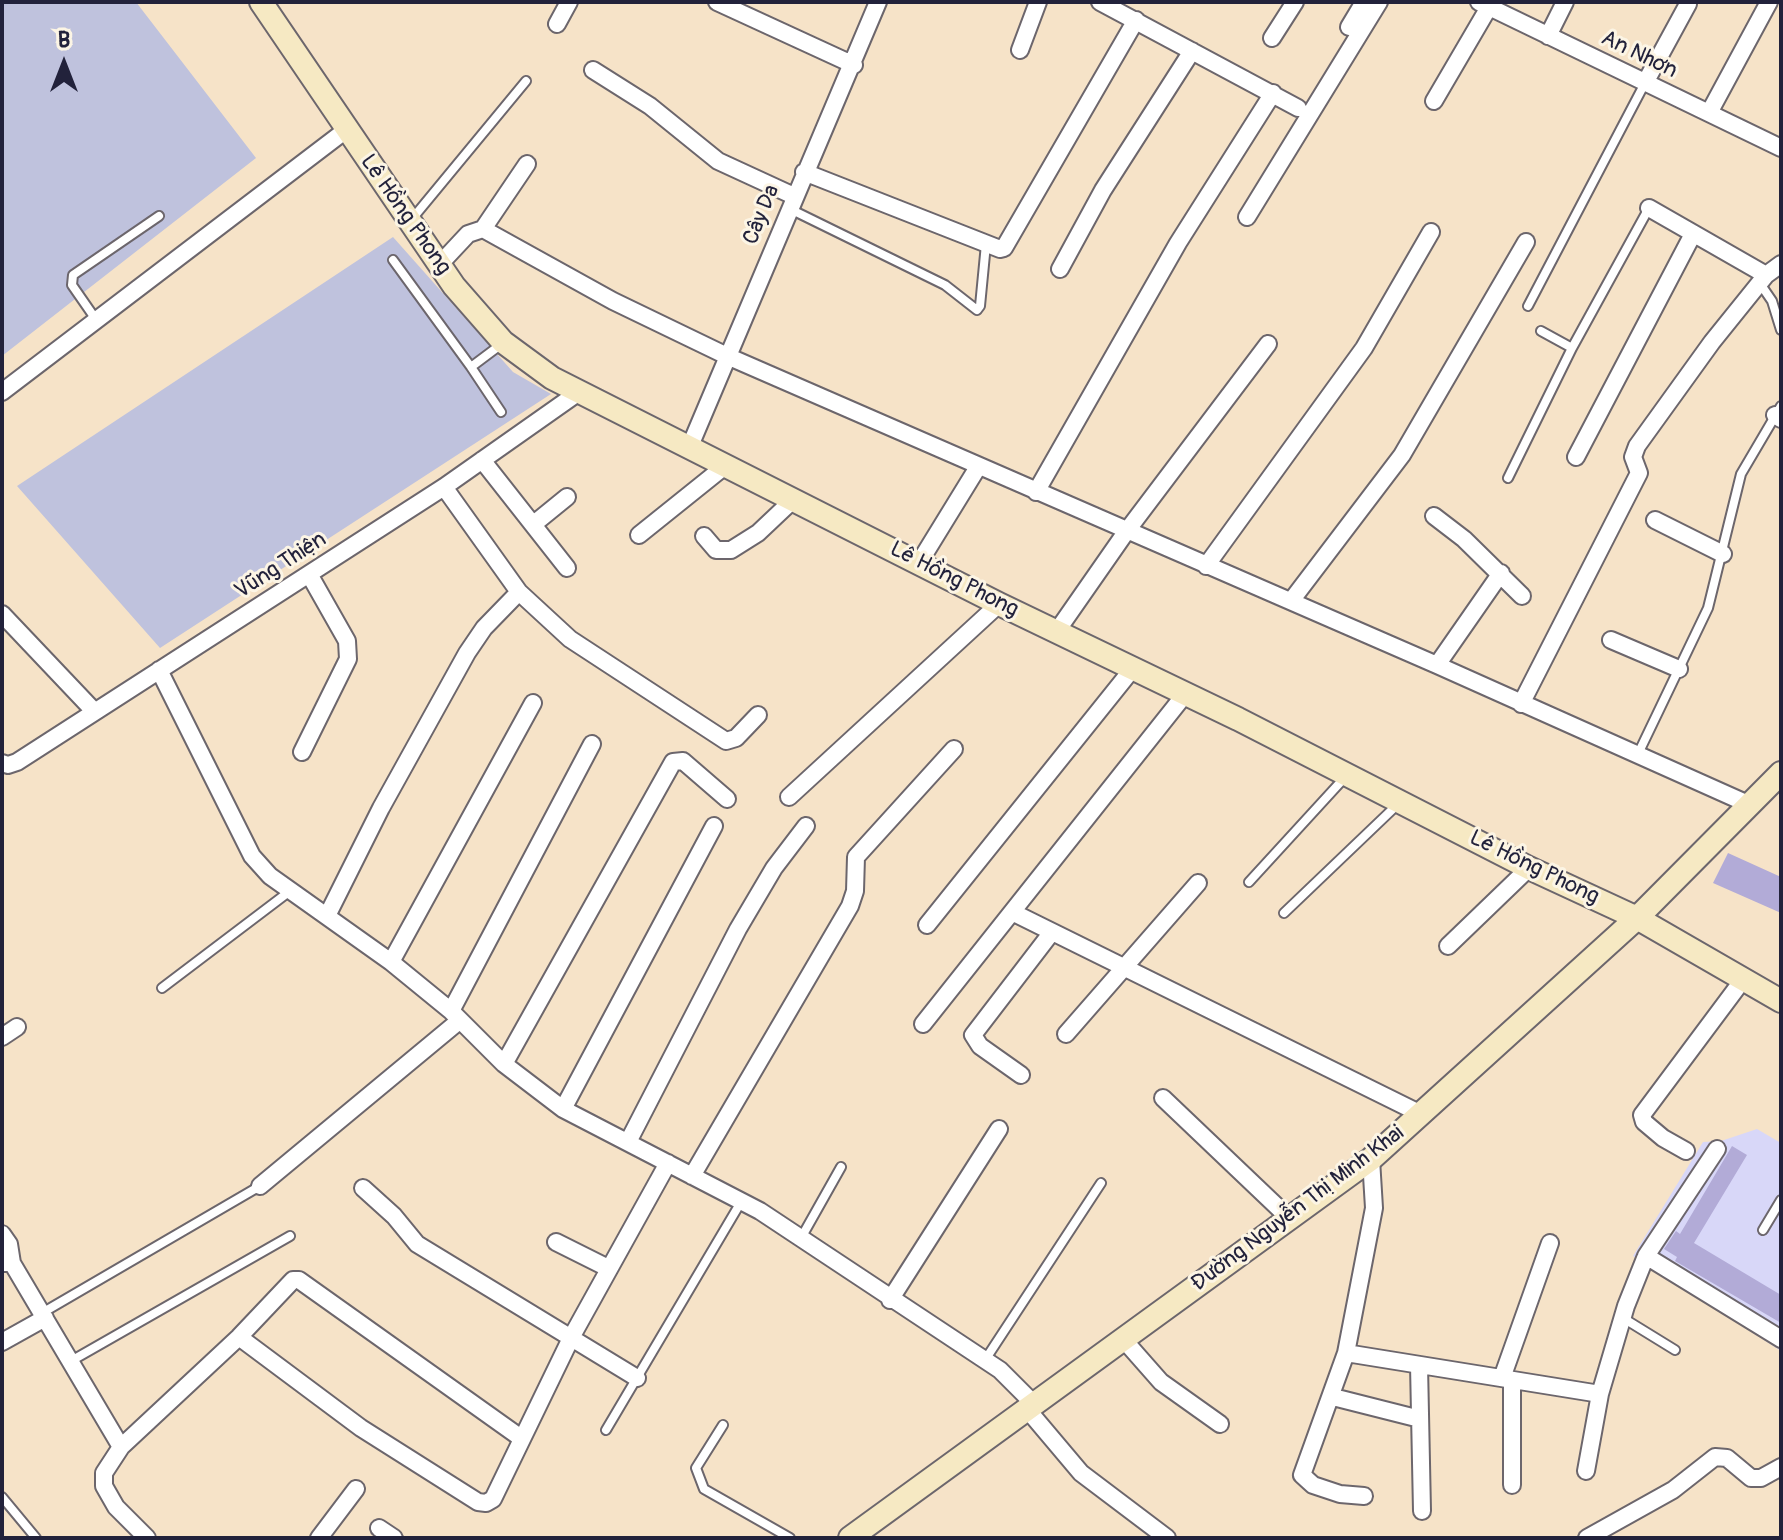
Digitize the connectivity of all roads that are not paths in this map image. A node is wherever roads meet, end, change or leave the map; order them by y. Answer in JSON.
{"nodes":[{"id":1,"x":261,"y":2,"type":"edge"},
{"id":2,"x":569,"y":2,"type":"edge"},
{"id":3,"x":717,"y":2,"type":"edge"},
{"id":4,"x":878,"y":2,"type":"edge"},
{"id":5,"x":1038,"y":2,"type":"edge"},
{"id":6,"x":1100,"y":2,"type":"edge"},
{"id":7,"x":1295,"y":2,"type":"edge"},
{"id":8,"x":1364,"y":2,"type":"edge"},
{"id":9,"x":1379,"y":2,"type":"edge"},
{"id":10,"x":1565,"y":2,"type":"edge"},
{"id":11,"x":1769,"y":2,"type":"edge"},
{"id":12,"x":1484,"y":4,"type":"edge"},
{"id":13,"x":1688,"y":4,"type":"dead end"},
{"id":14,"x":1136,"y":20,"type":"junction"},
{"id":15,"x":557,"y":24,"type":"dead end"},
{"id":16,"x":1349,"y":27,"type":"dead end"},
{"id":17,"x":1548,"y":36,"type":"junction"},
{"id":18,"x":1272,"y":38,"type":"dead end"},
{"id":19,"x":1020,"y":50,"type":"dead end"},
{"id":20,"x":1192,"y":51,"type":"junction"},
{"id":21,"x":854,"y":65,"type":"junction"},
{"id":22,"x":593,"y":70,"type":"dead end"},
{"id":23,"x":526,"y":81,"type":"dead end"},
{"id":24,"x":1645,"y":83,"type":"junction"},
{"id":25,"x":1273,"y":93,"type":"junction"},
{"id":26,"x":1434,"y":101,"type":"dead end"},
{"id":27,"x":1298,"y":108,"type":"dead end"},
{"id":28,"x":1709,"y":113,"type":"junction"},
{"id":29,"x":346,"y":130,"type":"junction"},
{"id":30,"x":1781,"y":148,"type":"edge"},
{"id":31,"x":527,"y":164,"type":"dead end"},
{"id":32,"x":804,"y":172,"type":"junction"},
{"id":33,"x":791,"y":202,"type":"junction"},
{"id":34,"x":1649,"y":208,"type":"joint"},
{"id":35,"x":159,"y":216,"type":"dead end"},
{"id":36,"x":1247,"y":217,"type":"dead end"},
{"id":37,"x":409,"y":223,"type":"junction"},
{"id":38,"x":483,"y":229,"type":"junction"},
{"id":39,"x":1431,"y":232,"type":"dead end"},
{"id":40,"x":1693,"y":234,"type":"junction"},
{"id":41,"x":1526,"y":242,"type":"dead end"},
{"id":42,"x":986,"y":244,"type":"junction"},
{"id":43,"x":393,"y":260,"type":"dead end"},
{"id":44,"x":1781,"y":264,"type":"edge"},
{"id":45,"x":439,"y":265,"type":"junction"},
{"id":46,"x":1060,"y":269,"type":"dead end"},
{"id":47,"x":1763,"y":278,"type":"junction"},
{"id":48,"x":1528,"y":306,"type":"dead end"},
{"id":49,"x":97,"y":321,"type":"junction"},
{"id":50,"x":1781,"y":330,"type":"edge"},
{"id":51,"x":1541,"y":331,"type":"dead end"},
{"id":52,"x":503,"y":342,"type":"junction"},
{"id":53,"x":1268,"y":344,"type":"dead end"},
{"id":54,"x":1572,"y":348,"type":"junction"},
{"id":55,"x":727,"y":356,"type":"junction"},
{"id":56,"x":471,"y":367,"type":"junction"},
{"id":57,"x":2,"y":392,"type":"edge"},
{"id":58,"x":579,"y":392,"type":"junction"},
{"id":59,"x":501,"y":412,"type":"dead end"},
{"id":60,"x":1779,"y":413,"type":"edge"},
{"id":61,"x":690,"y":446,"type":"junction"},
{"id":62,"x":1576,"y":457,"type":"dead end"},
{"id":63,"x":482,"y":460,"type":"junction"},
{"id":64,"x":725,"y":466,"type":"junction"},
{"id":65,"x":978,"y":467,"type":"junction"},
{"id":66,"x":1508,"y":478,"type":"dead end"},
{"id":67,"x":444,"y":487,"type":"junction"},
{"id":68,"x":1036,"y":492,"type":"junction"},
{"id":69,"x":567,"y":497,"type":"dead end"},
{"id":70,"x":794,"y":499,"type":"junction"},
{"id":71,"x":1434,"y":516,"type":"dead end"},
{"id":72,"x":1655,"y":520,"type":"dead end"},
{"id":73,"x":535,"y":523,"type":"junction"},
{"id":74,"x":1126,"y":532,"type":"junction"},
{"id":75,"x":639,"y":535,"type":"dead end"},
{"id":76,"x":704,"y":536,"type":"dead end"},
{"id":77,"x":1723,"y":554,"type":"junction"},
{"id":78,"x":919,"y":563,"type":"junction"},
{"id":79,"x":1206,"y":566,"type":"junction"},
{"id":80,"x":567,"y":568,"type":"dead end"},
{"id":81,"x":1501,"y":573,"type":"junction"},
{"id":82,"x":309,"y":574,"type":"junction"},
{"id":83,"x":519,"y":592,"type":"junction"},
{"id":84,"x":1522,"y":596,"type":"dead end"},
{"id":85,"x":1291,"y":601,"type":"junction"},
{"id":86,"x":999,"y":604,"type":"junction"},
{"id":87,"x":2,"y":614,"type":"edge"},
{"id":88,"x":1057,"y":631,"type":"junction"},
{"id":89,"x":1611,"y":640,"type":"dead end"},
{"id":90,"x":1437,"y":665,"type":"junction"},
{"id":91,"x":1134,"y":667,"type":"junction"},
{"id":92,"x":1679,"y":669,"type":"junction"},
{"id":93,"x":159,"y":670,"type":"junction"},
{"id":94,"x":1186,"y":693,"type":"junction"},
{"id":95,"x":533,"y":703,"type":"dead end"},
{"id":96,"x":1521,"y":704,"type":"junction"},
{"id":97,"x":94,"y":711,"type":"junction"},
{"id":98,"x":758,"y":715,"type":"dead end"},
{"id":99,"x":592,"y":744,"type":"dead end"},
{"id":100,"x":954,"y":749,"type":"dead end"},
{"id":101,"x":302,"y":752,"type":"dead end"},
{"id":102,"x":1637,"y":756,"type":"junction"},
{"id":103,"x":2,"y":763,"type":"edge"},
{"id":104,"x":1781,"y":773,"type":"edge"},
{"id":105,"x":1347,"y":774,"type":"junction"},
{"id":106,"x":789,"y":797,"type":"dead end"},
{"id":107,"x":727,"y":799,"type":"dead end"},
{"id":108,"x":1401,"y":801,"type":"junction"},
{"id":109,"x":1748,"y":804,"type":"junction"},
{"id":110,"x":714,"y":826,"type":"dead end"},
{"id":111,"x":806,"y":826,"type":"dead end"},
{"id":112,"x":1529,"y":868,"type":"junction"},
{"id":113,"x":1249,"y":882,"type":"dead end"},
{"id":114,"x":1198,"y":883,"type":"dead end"},
{"id":115,"x":290,"y":891,"type":"junction"},
{"id":116,"x":1012,"y":912,"type":"junction"},
{"id":117,"x":1284,"y":913,"type":"dead end"},
{"id":118,"x":328,"y":914,"type":"junction"},
{"id":119,"x":1637,"y":918,"type":"junction"},
{"id":120,"x":927,"y":925,"type":"dead end"},
{"id":121,"x":1052,"y":932,"type":"junction"},
{"id":122,"x":1448,"y":946,"type":"dead end"},
{"id":123,"x":391,"y":962,"type":"junction"},
{"id":124,"x":1122,"y":966,"type":"junction"},
{"id":125,"x":1742,"y":981,"type":"junction"},
{"id":126,"x":162,"y":988,"type":"dead end"},
{"id":127,"x":1781,"y":1001,"type":"edge"},
{"id":128,"x":455,"y":1016,"type":"junction"},
{"id":129,"x":923,"y":1024,"type":"dead end"},
{"id":130,"x":17,"y":1027,"type":"dead end"},
{"id":131,"x":1066,"y":1034,"type":"dead end"},
{"id":132,"x":2,"y":1037,"type":"edge"},
{"id":133,"x":504,"y":1064,"type":"junction"},
{"id":134,"x":1021,"y":1075,"type":"dead end"},
{"id":135,"x":1163,"y":1098,"type":"dead end"},
{"id":136,"x":563,"y":1109,"type":"junction"},
{"id":137,"x":1421,"y":1114,"type":"junction"},
{"id":138,"x":999,"y":1129,"type":"dead end"},
{"id":139,"x":628,"y":1142,"type":"junction"},
{"id":140,"x":1717,"y":1149,"type":"dead end"},
{"id":141,"x":1686,"y":1151,"type":"dead end"},
{"id":142,"x":1371,"y":1159,"type":"junction"},
{"id":143,"x":668,"y":1163,"type":"junction"},
{"id":144,"x":841,"y":1167,"type":"dead end"},
{"id":145,"x":692,"y":1176,"type":"junction"},
{"id":146,"x":1101,"y":1183,"type":"dead end"},
{"id":147,"x":260,"y":1186,"type":"joint"},
{"id":148,"x":363,"y":1188,"type":"dead end"},
{"id":149,"x":1781,"y":1200,"type":"edge"},
{"id":150,"x":741,"y":1202,"type":"junction"},
{"id":151,"x":1289,"y":1218,"type":"junction"},
{"id":152,"x":1763,"y":1230,"type":"dead end"},
{"id":153,"x":2,"y":1234,"type":"edge"},
{"id":154,"x":290,"y":1236,"type":"dead end"},
{"id":155,"x":800,"y":1238,"type":"junction"},
{"id":156,"x":556,"y":1242,"type":"dead end"},
{"id":157,"x":1550,"y":1243,"type":"dead end"},
{"id":158,"x":1646,"y":1256,"type":"junction"},
{"id":159,"x":7,"y":1263,"type":"edge"},
{"id":160,"x":608,"y":1268,"type":"junction"},
{"id":161,"x":890,"y":1300,"type":"junction"},
{"id":162,"x":43,"y":1316,"type":"junction"},
{"id":163,"x":1623,"y":1318,"type":"junction"},
{"id":164,"x":572,"y":1336,"type":"junction"},
{"id":165,"x":239,"y":1337,"type":"junction"},
{"id":166,"x":1781,"y":1339,"type":"edge"},
{"id":167,"x":1124,"y":1340,"type":"junction"},
{"id":168,"x":2,"y":1342,"type":"edge"},
{"id":169,"x":1675,"y":1350,"type":"dead end"},
{"id":170,"x":1346,"y":1353,"type":"junction"},
{"id":171,"x":985,"y":1360,"type":"junction"},
{"id":172,"x":71,"y":1361,"type":"junction"},
{"id":173,"x":1419,"y":1365,"type":"junction"},
{"id":174,"x":637,"y":1378,"type":"junction"},
{"id":175,"x":1507,"y":1379,"type":"junction"},
{"id":176,"x":1600,"y":1394,"type":"junction"},
{"id":177,"x":1333,"y":1397,"type":"junction"},
{"id":178,"x":1030,"y":1406,"type":"junction"},
{"id":179,"x":1420,"y":1419,"type":"junction"},
{"id":180,"x":1220,"y":1424,"type":"dead end"},
{"id":181,"x":723,"y":1425,"type":"dead end"},
{"id":182,"x":606,"y":1430,"type":"dead end"},
{"id":183,"x":521,"y":1438,"type":"junction"},
{"id":184,"x":121,"y":1447,"type":"junction"},
{"id":185,"x":1780,"y":1470,"type":"edge"},
{"id":186,"x":1586,"y":1471,"type":"dead end"},
{"id":187,"x":1512,"y":1485,"type":"dead end"},
{"id":188,"x":356,"y":1489,"type":"dead end"},
{"id":189,"x":1364,"y":1496,"type":"dead end"},
{"id":190,"x":2,"y":1497,"type":"edge"},
{"id":191,"x":1422,"y":1511,"type":"dead end"},
{"id":192,"x":379,"y":1528,"type":"dead end"},
{"id":193,"x":128,"y":1532,"type":"edge"},
{"id":194,"x":1151,"y":1532,"type":"edge"},
{"id":195,"x":1592,"y":1537,"type":"edge"},
{"id":196,"x":36,"y":1538,"type":"edge"},
{"id":197,"x":147,"y":1538,"type":"edge"},
{"id":198,"x":319,"y":1538,"type":"edge"},
{"id":199,"x":394,"y":1538,"type":"edge"},
{"id":200,"x":790,"y":1538,"type":"edge"},
{"id":201,"x":850,"y":1538,"type":"edge"},
{"id":202,"x":1167,"y":1538,"type":"edge"}],
"edges":[{"from":1,"to":29,"type":"main road","name":"Lê Hồng Phong"},
{"from":2,"to":15,"type":"street"},
{"from":3,"to":21,"type":"street"},
{"from":4,"to":21,"type":"street","name":"Cây Da"},
{"from":5,"to":19,"type":"street"},
{"from":6,"to":14,"type":"street"},
{"from":7,"to":18,"type":"street"},
{"from":8,"to":16,"type":"street"},
{"from":9,"to":36,"type":"street"},
{"from":10,"to":17,"type":"street"},
{"from":11,"to":28,"type":"street"},
{"from":12,"to":17,"type":"street","name":"An Nhơn"},
{"from":12,"to":26,"type":"street"},
{"from":13,"to":24,"type":"street"},
{"from":14,"to":20,"type":"street"},
{"from":14,"to":42,"type":"street"},
{"from":17,"to":24,"type":"street","name":"An Nhơn"},
{"from":20,"to":25,"type":"street"},
{"from":20,"to":46,"type":"street"},
{"from":21,"to":32,"type":"street","name":"Cây Da"},
{"from":22,"to":33,"type":"street"},
{"from":23,"to":37,"type":"lane"},
{"from":24,"to":28,"type":"street","name":"An Nhơn"},
{"from":24,"to":48,"type":"lane"},
{"from":25,"to":27,"type":"street"},
{"from":25,"to":68,"type":"street"},
{"from":28,"to":30,"type":"street","name":"An Nhơn"},
{"from":29,"to":37,"type":"main road","name":"Lê Hồng Phong"},
{"from":29,"to":49,"type":"street"},
{"from":31,"to":38,"type":"street"},
{"from":32,"to":33,"type":"street","name":"Cây Da"},
{"from":32,"to":42,"type":"street"},
{"from":33,"to":42,"type":"lane"},
{"from":33,"to":55,"type":"street","name":"Cây Da"},
{"from":34,"to":40,"type":"street"},
{"from":34,"to":54,"type":"lane"},
{"from":35,"to":49,"type":"lane"},
{"from":37,"to":45,"type":"main road","name":"Lê Hồng Phong"},
{"from":38,"to":45,"type":"street"},
{"from":38,"to":55,"type":"street"},
{"from":39,"to":79,"type":"street"},
{"from":40,"to":47,"type":"street"},
{"from":40,"to":62,"type":"street"},
{"from":41,"to":85,"type":"street"},
{"from":43,"to":56,"type":"lane"},
{"from":44,"to":47,"type":"street"},
{"from":45,"to":52,"type":"main road","name":"Lê Hồng Phong"},
{"from":47,"to":50,"type":"lane"},
{"from":47,"to":96,"type":"street"},
{"from":49,"to":57,"type":"street"},
{"from":51,"to":54,"type":"lane"},
{"from":52,"to":56,"type":"lane"},
{"from":52,"to":58,"type":"main road","name":"Lê Hồng Phong"},
{"from":53,"to":74,"type":"street"},
{"from":54,"to":66,"type":"lane"},
{"from":55,"to":61,"type":"street","name":"Cây Da"},
{"from":55,"to":65,"type":"street"},
{"from":56,"to":59,"type":"lane"},
{"from":58,"to":61,"type":"main road","name":"Lê Hồng Phong"},
{"from":58,"to":63,"type":"street","name":"Vũng Thiện"},
{"from":60,"to":77,"type":"lane"},
{"from":61,"to":64,"type":"main road","name":"Lê Hồng Phong"},
{"from":63,"to":67,"type":"street","name":"Vũng Thiện"},
{"from":63,"to":73,"type":"street"},
{"from":64,"to":70,"type":"main road","name":"Lê Hồng Phong"},
{"from":64,"to":75,"type":"street"},
{"from":65,"to":68,"type":"street"},
{"from":65,"to":78,"type":"street"},
{"from":67,"to":82,"type":"street","name":"Vũng Thiện"},
{"from":67,"to":83,"type":"street"},
{"from":68,"to":74,"type":"street"},
{"from":69,"to":73,"type":"street"},
{"from":70,"to":76,"type":"street"},
{"from":70,"to":78,"type":"main road","name":"Lê Hồng Phong"},
{"from":71,"to":81,"type":"street"},
{"from":72,"to":77,"type":"street"},
{"from":73,"to":80,"type":"street"},
{"from":74,"to":79,"type":"street"},
{"from":74,"to":88,"type":"street"},
{"from":77,"to":92,"type":"lane"},
{"from":78,"to":86,"type":"main road","name":"Lê Hồng Phong"},
{"from":79,"to":85,"type":"street"},
{"from":81,"to":84,"type":"street"},
{"from":81,"to":90,"type":"street"},
{"from":82,"to":93,"type":"street","name":"Vũng Thiện"},
{"from":82,"to":101,"type":"street"},
{"from":83,"to":98,"type":"street"},
{"from":83,"to":118,"type":"street"},
{"from":85,"to":90,"type":"street"},
{"from":86,"to":88,"type":"main road","name":"Lê Hồng Phong"},
{"from":86,"to":106,"type":"street"},
{"from":87,"to":97,"type":"street"},
{"from":88,"to":91,"type":"main road","name":"Lê Hồng Phong"},
{"from":89,"to":92,"type":"street"},
{"from":90,"to":96,"type":"street"},
{"from":91,"to":94,"type":"main road","name":"Lê Hồng Phong"},
{"from":91,"to":120,"type":"street"},
{"from":92,"to":102,"type":"lane"},
{"from":93,"to":97,"type":"street","name":"Vũng Thiện"},
{"from":93,"to":115,"type":"street"},
{"from":94,"to":105,"type":"main road","name":"Lê Hồng Phong"},
{"from":94,"to":116,"type":"street"},
{"from":95,"to":123,"type":"street"},
{"from":96,"to":102,"type":"street"},
{"from":97,"to":103,"type":"street","name":"Vũng Thiện"},
{"from":99,"to":128,"type":"street"},
{"from":100,"to":145,"type":"street"},
{"from":102,"to":109,"type":"street"},
{"from":104,"to":109,"type":"main road","name":"Đường Nguyễn Thị Minh Khai"},
{"from":105,"to":108,"type":"main road","name":"Lê Hồng Phong"},
{"from":105,"to":113,"type":"lane"},
{"from":107,"to":133,"type":"street"},
{"from":108,"to":112,"type":"main road","name":"Lê Hồng Phong"},
{"from":108,"to":117,"type":"lane"},
{"from":109,"to":119,"type":"main road","name":"Đường Nguyễn Thị Minh Khai"},
{"from":110,"to":136,"type":"street"},
{"from":111,"to":139,"type":"street"},
{"from":112,"to":119,"type":"main road","name":"Lê Hồng Phong"},
{"from":112,"to":122,"type":"street"},
{"from":114,"to":124,"type":"street"},
{"from":115,"to":118,"type":"street"},
{"from":115,"to":126,"type":"lane"},
{"from":116,"to":121,"type":"street"},
{"from":116,"to":129,"type":"street"},
{"from":118,"to":123,"type":"street"},
{"from":119,"to":125,"type":"main road","name":"Lê Hồng Phong"},
{"from":119,"to":137,"type":"main road","name":"Đường Nguyễn Thị Minh Khai"},
{"from":121,"to":124,"type":"street"},
{"from":121,"to":134,"type":"street"},
{"from":123,"to":128,"type":"street"},
{"from":124,"to":131,"type":"street"},
{"from":124,"to":137,"type":"street"},
{"from":125,"to":127,"type":"main road","name":"Lê Hồng Phong"},
{"from":125,"to":141,"type":"street"},
{"from":128,"to":133,"type":"street"},
{"from":128,"to":147,"type":"street"},
{"from":130,"to":132,"type":"street"},
{"from":133,"to":136,"type":"street"},
{"from":135,"to":151,"type":"street"},
{"from":136,"to":139,"type":"street"},
{"from":137,"to":142,"type":"main road","name":"Đường Nguyễn Thị Minh Khai"},
{"from":138,"to":161,"type":"street"},
{"from":139,"to":143,"type":"street"},
{"from":140,"to":158,"type":"street"},
{"from":142,"to":151,"type":"main road","name":"Đường Nguyễn Thị Minh Khai"},
{"from":142,"to":170,"type":"street"},
{"from":143,"to":145,"type":"street"},
{"from":143,"to":160,"type":"street"},
{"from":144,"to":155,"type":"lane"},
{"from":145,"to":150,"type":"street"},
{"from":146,"to":171,"type":"lane"},
{"from":147,"to":162,"type":"lane"},
{"from":148,"to":164,"type":"street"},
{"from":149,"to":152,"type":"lane"},
{"from":150,"to":155,"type":"street"},
{"from":150,"to":174,"type":"lane"},
{"from":151,"to":167,"type":"main road","name":"Đường Nguyễn Thị Minh Khai"},
{"from":153,"to":159,"type":"street"},
{"from":154,"to":172,"type":"lane"},
{"from":155,"to":161,"type":"street"},
{"from":156,"to":160,"type":"street"},
{"from":157,"to":175,"type":"street"},
{"from":158,"to":163,"type":"street"},
{"from":158,"to":166,"type":"street"},
{"from":159,"to":162,"type":"street"},
{"from":160,"to":164,"type":"street"},
{"from":161,"to":171,"type":"street"},
{"from":162,"to":168,"type":"street"},
{"from":162,"to":172,"type":"street"},
{"from":163,"to":169,"type":"lane"},
{"from":163,"to":176,"type":"street"},
{"from":164,"to":174,"type":"street"},
{"from":164,"to":183,"type":"street"},
{"from":165,"to":183,"type":"street"},
{"from":165,"to":183,"type":"street"},
{"from":165,"to":184,"type":"street"},
{"from":167,"to":178,"type":"main road","name":"Đường Nguyễn Thị Minh Khai"},
{"from":167,"to":180,"type":"street"},
{"from":170,"to":173,"type":"street"},
{"from":170,"to":177,"type":"street"},
{"from":171,"to":178,"type":"street"},
{"from":172,"to":184,"type":"street"},
{"from":173,"to":175,"type":"street"},
{"from":173,"to":179,"type":"street"},
{"from":174,"to":182,"type":"lane"},
{"from":175,"to":176,"type":"street"},
{"from":175,"to":187,"type":"street"},
{"from":176,"to":186,"type":"street"},
{"from":177,"to":179,"type":"street"},
{"from":177,"to":189,"type":"street"},
{"from":178,"to":194,"type":"street"},
{"from":178,"to":201,"type":"main road","name":"Đường Nguyễn Thị Minh Khai"},
{"from":179,"to":191,"type":"street"},
{"from":181,"to":200,"type":"lane"},
{"from":184,"to":193,"type":"street"},
{"from":185,"to":195,"type":"street"},
{"from":188,"to":198,"type":"street"},
{"from":190,"to":196,"type":"lane"},
{"from":192,"to":199,"type":"street"},
{"from":193,"to":197,"type":"street"},
{"from":194,"to":202,"type":"street"}]}
